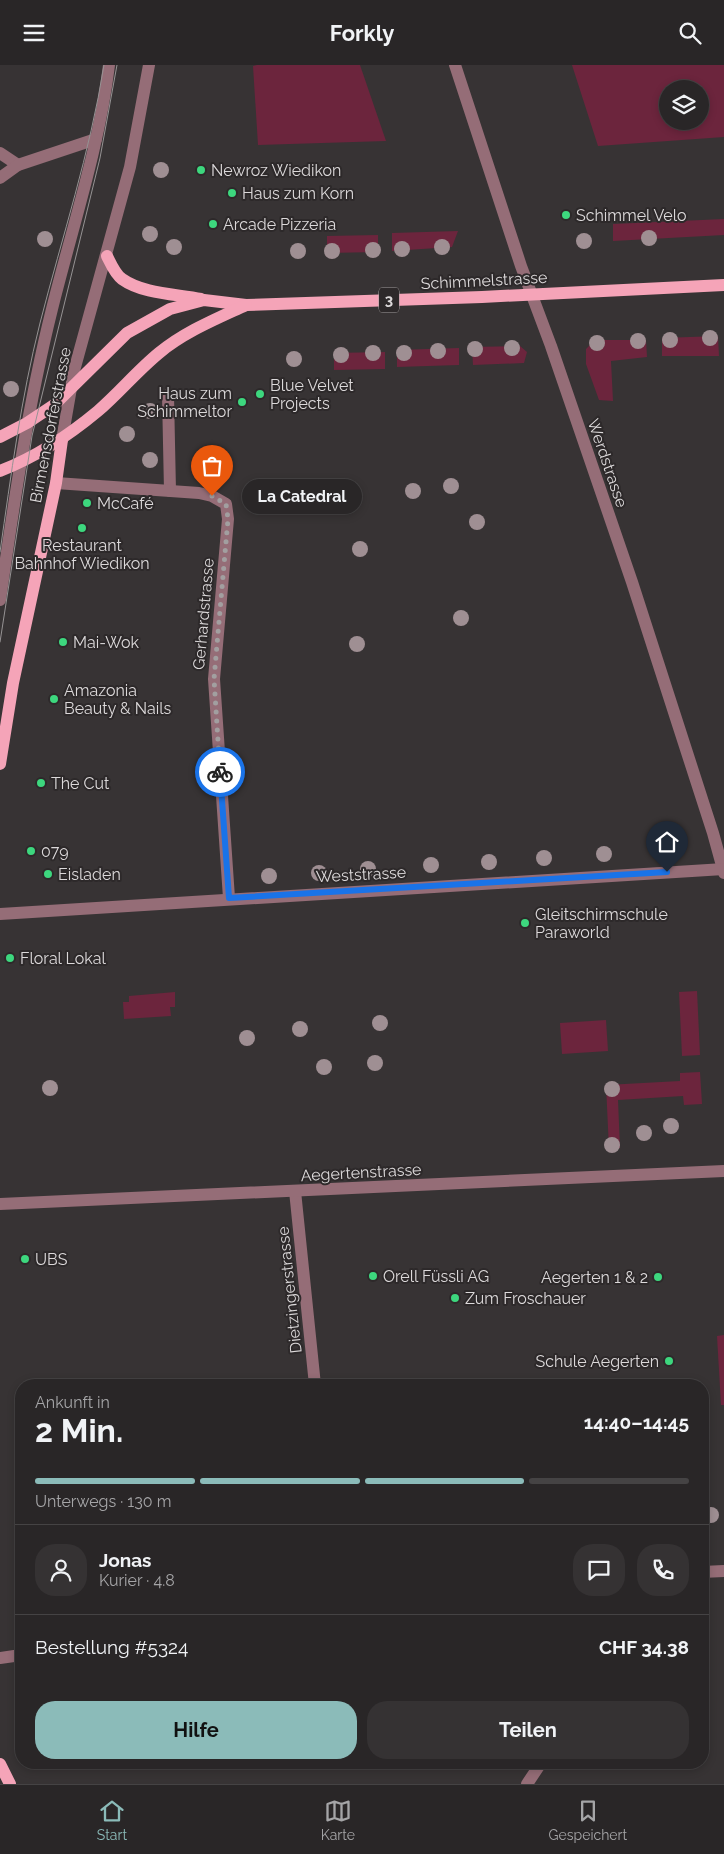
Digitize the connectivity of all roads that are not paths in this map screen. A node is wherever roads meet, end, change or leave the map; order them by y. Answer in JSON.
{"nodes":[{"id":1,"x":109,"y":65,"type":"edge"},
{"id":2,"x":149,"y":65,"type":"edge"},
{"id":3,"x":455,"y":65,"type":"edge"},
{"id":4,"x":96,"y":139,"type":"junction"},
{"id":5,"x":0,"y":153,"type":"edge"},
{"id":6,"x":18,"y":165,"type":"junction"},
{"id":7,"x":0,"y":178,"type":"edge"},
{"id":8,"x":106,"y":256,"type":"junction"},
{"id":9,"x":724,"y":285,"type":"edge"},
{"id":10,"x":531,"y":295,"type":"junction"},
{"id":11,"x":204,"y":300,"type":"junction"},
{"id":12,"x":246,"y":305,"type":"junction"},
{"id":13,"x":70,"y":389,"type":"junction"},
{"id":14,"x":168,"y":395,"type":"dead end"},
{"id":15,"x":27,"y":423,"type":"junction"},
{"id":16,"x":0,"y":437,"type":"edge"},
{"id":17,"x":62,"y":440,"type":"junction"},
{"id":18,"x":20,"y":463,"type":"junction"},
{"id":19,"x":0,"y":471,"type":"edge"},
{"id":20,"x":56,"y":483,"type":"junction"},
{"id":21,"x":170,"y":491,"type":"junction"},
{"id":22,"x":0,"y":600,"type":"edge"},
{"id":23,"x":0,"y":764,"type":"edge"},
{"id":24,"x":724,"y":869,"type":"edge"},
{"id":25,"x":724,"y":873,"type":"edge"},
{"id":26,"x":229,"y":898,"type":"junction"},
{"id":27,"x":0,"y":914,"type":"edge"},
{"id":28,"x":724,"y":1171,"type":"edge"},
{"id":29,"x":295,"y":1191,"type":"junction"},
{"id":30,"x":0,"y":1204,"type":"edge"},
{"id":31,"x":314,"y":1379,"type":"edge"},
{"id":32,"x":724,"y":1571,"type":"edge"},
{"id":33,"x":709,"y":1572,"type":"edge"},
{"id":34,"x":15,"y":1656,"type":"edge"},
{"id":35,"x":0,"y":1658,"type":"edge"},
{"id":36,"x":0,"y":1764,"type":"edge"},
{"id":37,"x":537,"y":1769,"type":"edge"},
{"id":38,"x":10,"y":1784,"type":"edge"},
{"id":39,"x":527,"y":1784,"type":"edge"}],
"edges":[{"from":1,"to":4,"type":"street","name":"Birmensdorferstrasse"},
{"from":2,"to":8,"type":"street","name":"Birmensdorferstrasse"},
{"from":3,"to":10,"type":"street","name":"Werdstrasse"},
{"from":4,"to":6,"type":"street"},
{"from":4,"to":15,"type":"street","name":"Birmensdorferstrasse"},
{"from":5,"to":6,"type":"street"},
{"from":6,"to":7,"type":"street"},
{"from":8,"to":11,"type":"main road"},
{"from":8,"to":13,"type":"street","name":"Birmensdorferstrasse"},
{"from":9,"to":10,"type":"main road","name":"Schimmelstrasse","number":"3"},
{"from":10,"to":12,"type":"main road","name":"Schimmelstrasse","number":"3"},
{"from":10,"to":24,"type":"street","name":"Werdstrasse"},
{"from":11,"to":12,"type":"main road","name":"Schimmelstrasse"},
{"from":11,"to":13,"type":"main road","name":"Schimmelstrasse"},
{"from":12,"to":17,"type":"main road","name":"Schimmelstrasse","number":"3"},
{"from":13,"to":15,"type":"main road","name":"Schimmelstrasse"},
{"from":13,"to":17,"type":"street","name":"Birmensdorferstrasse"},
{"from":14,"to":21,"type":"street"},
{"from":15,"to":16,"type":"main road","name":"Schimmelstrasse"},
{"from":15,"to":18,"type":"street","name":"Birmensdorferstrasse"},
{"from":17,"to":18,"type":"main road","number":"3"},
{"from":17,"to":20,"type":"main road","name":"Birmensdorferstrasse"},
{"from":18,"to":19,"type":"main road","number":"3"},
{"from":18,"to":22,"type":"street","name":"Birmensdorferstrasse"},
{"from":20,"to":21,"type":"street","name":"Gerhardstrasse"},
{"from":20,"to":23,"type":"main road","name":"Birmensdorferstrasse"},
{"from":21,"to":26,"type":"street","name":"Gerhardstrasse"},
{"from":24,"to":25,"type":"street","name":"Werdstrasse"},
{"from":24,"to":26,"type":"street","name":"Weststrasse"},
{"from":26,"to":27,"type":"street","name":"Weststrasse"},
{"from":28,"to":29,"type":"street","name":"Aegertenstrasse"},
{"from":29,"to":30,"type":"street","name":"Aegertenstrasse"},
{"from":29,"to":31,"type":"street","name":"Dietzingerstrasse"},
{"from":32,"to":33,"type":"street"},
{"from":34,"to":35,"type":"street"},
{"from":36,"to":38,"type":"main road"},
{"from":37,"to":39,"type":"street"}]}
